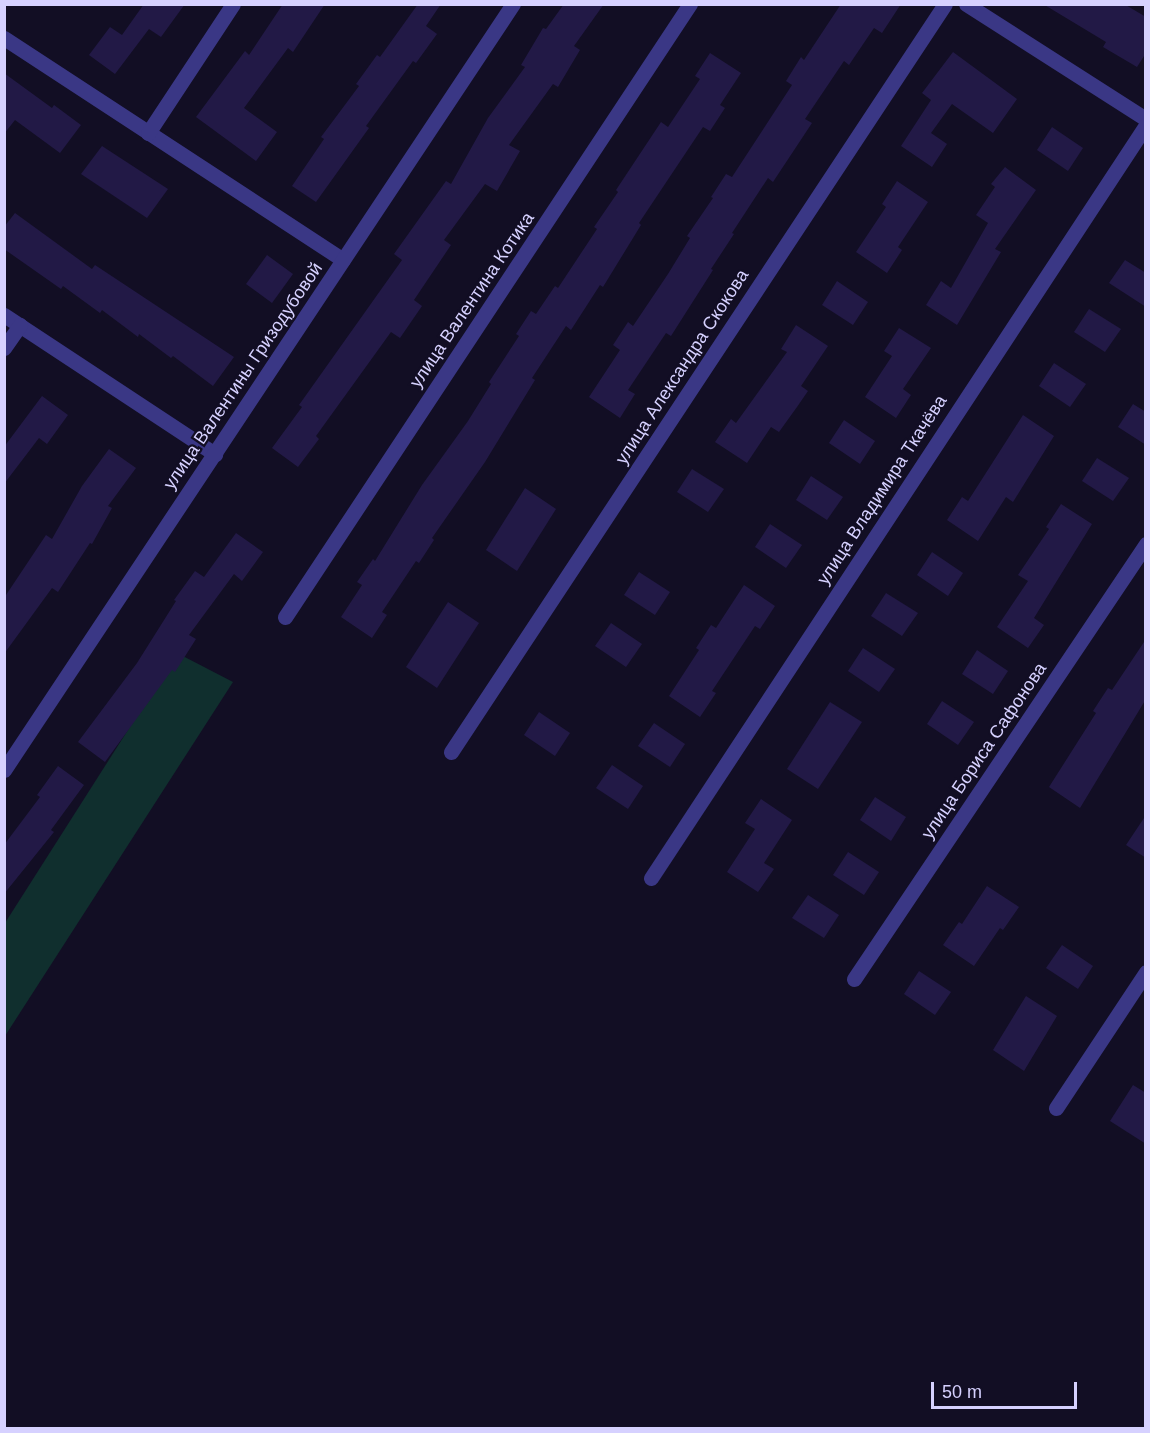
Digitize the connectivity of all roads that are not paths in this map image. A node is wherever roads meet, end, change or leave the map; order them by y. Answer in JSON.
{"nodes":[{"id":1,"x":233,"y":4,"type":"edge"},
{"id":2,"x":513,"y":4,"type":"edge"},
{"id":3,"x":690,"y":4,"type":"edge"},
{"id":4,"x":945,"y":4,"type":"edge"},
{"id":5,"x":966,"y":4,"type":"edge"},
{"id":6,"x":4,"y":39,"type":"edge"},
{"id":7,"x":1146,"y":119,"type":"edge"},
{"id":8,"x":1146,"y":124,"type":"edge"},
{"id":9,"x":148,"y":133,"type":"junction"},
{"id":10,"x":343,"y":261,"type":"junction"},
{"id":11,"x":4,"y":315,"type":"edge"},
{"id":12,"x":20,"y":325,"type":"junction"},
{"id":13,"x":4,"y":348,"type":"edge"},
{"id":14,"x":215,"y":454,"type":"junction"},
{"id":15,"x":1146,"y":544,"type":"edge"},
{"id":16,"x":285,"y":616,"type":"dead end"},
{"id":17,"x":451,"y":752,"type":"dead end"},
{"id":18,"x":4,"y":770,"type":"edge"},
{"id":19,"x":651,"y":878,"type":"dead end"},
{"id":20,"x":1146,"y":972,"type":"edge"},
{"id":21,"x":854,"y":979,"type":"dead end"},
{"id":22,"x":1056,"y":1108,"type":"dead end"}],
"edges":[{"from":1,"to":9,"type":"street"},
{"from":2,"to":10,"type":"street","name":"улица Валентины Гризодубовой"},
{"from":3,"to":16,"type":"street","name":"улица Валентина Котика"},
{"from":4,"to":17,"type":"street","name":"улица Александра Скокова"},
{"from":5,"to":7,"type":"street"},
{"from":6,"to":9,"type":"street"},
{"from":8,"to":19,"type":"street","name":"улица Владимира Ткачёва"},
{"from":9,"to":10,"type":"street"},
{"from":10,"to":14,"type":"street","name":"улица Валентины Гризодубовой"},
{"from":11,"to":12,"type":"street"},
{"from":12,"to":13,"type":"street"},
{"from":12,"to":14,"type":"street"},
{"from":14,"to":18,"type":"street","name":"улица Валентины Гризодубовой"},
{"from":15,"to":21,"type":"street","name":"улица Бориса Сафонова"},
{"from":20,"to":22,"type":"street"}]}
